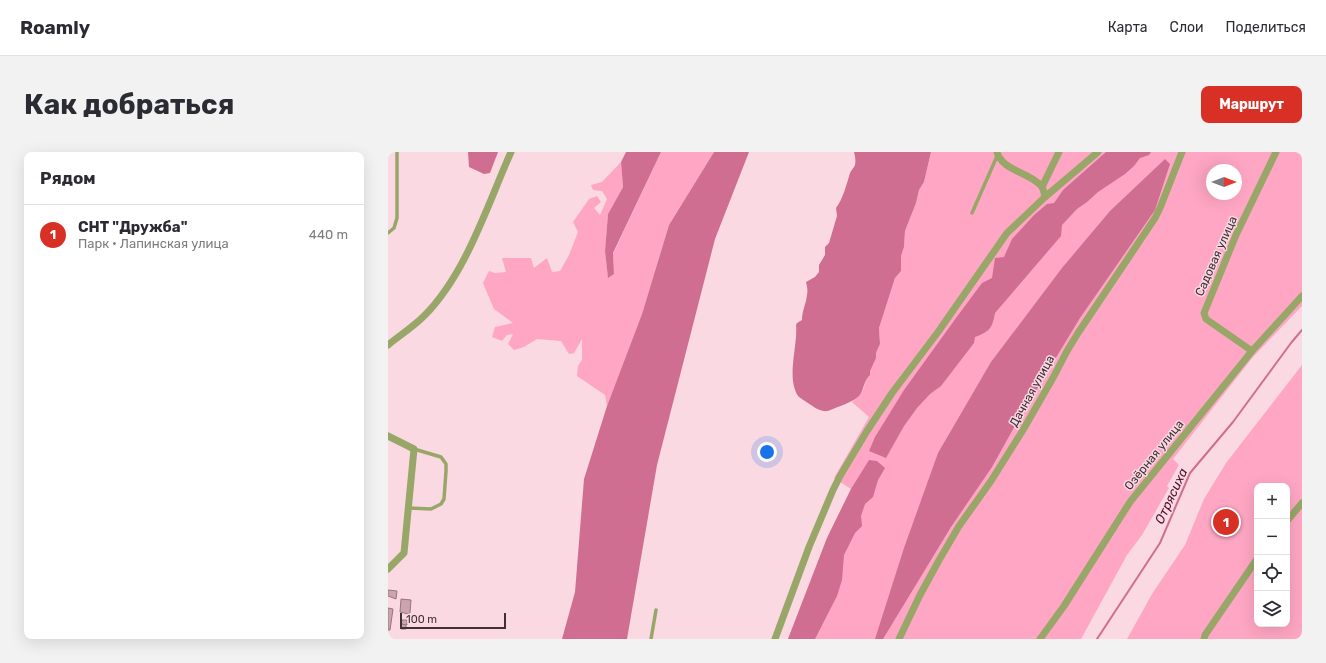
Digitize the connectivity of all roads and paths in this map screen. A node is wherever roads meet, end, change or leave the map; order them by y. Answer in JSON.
{"nodes":[{"id":1,"x":397,"y":152,"type":"edge"},
{"id":2,"x":511,"y":152,"type":"edge"},
{"id":3,"x":1059,"y":152,"type":"edge"},
{"id":4,"x":1098,"y":152,"type":"edge"},
{"id":5,"x":1182,"y":152,"type":"edge"},
{"id":6,"x":1276,"y":152,"type":"edge"},
{"id":7,"x":997,"y":153,"type":"edge"},
{"id":8,"x":1042,"y":187,"type":"junction"},
{"id":9,"x":1045,"y":197,"type":"junction"},
{"id":10,"x":972,"y":213,"type":"dead end"},
{"id":11,"x":388,"y":233,"type":"edge"},
{"id":12,"x":1302,"y":296,"type":"edge"},
{"id":13,"x":388,"y":345,"type":"edge"},
{"id":14,"x":1252,"y":351,"type":"junction"},
{"id":15,"x":388,"y":436,"type":"edge"},
{"id":16,"x":414,"y":449,"type":"junction"},
{"id":17,"x":1302,"y":503,"type":"edge"},
{"id":18,"x":409,"y":508,"type":"junction"},
{"id":19,"x":1288,"y":519,"type":"edge"},
{"id":20,"x":1254,"y":563,"type":"edge"},
{"id":21,"x":388,"y":569,"type":"edge"},
{"id":22,"x":656,"y":610,"type":"dead end"},
{"id":23,"x":651,"y":639,"type":"edge"},
{"id":24,"x":775,"y":639,"type":"edge"},
{"id":25,"x":898,"y":639,"type":"edge"},
{"id":26,"x":1040,"y":639,"type":"edge"},
{"id":27,"x":1204,"y":639,"type":"edge"}],
"edges":[{"from":1,"to":11,"type":"lane"},
{"from":2,"to":13,"type":"street"},
{"from":3,"to":8,"type":"street"},
{"from":4,"to":9,"type":"street"},
{"from":5,"to":25,"type":"street","name":"Дачная улица"},
{"from":6,"to":14,"type":"street","name":"Садовая улица"},
{"from":7,"to":8,"type":"street"},
{"from":7,"to":10,"type":"lane"},
{"from":8,"to":9,"type":"street"},
{"from":9,"to":24,"type":"street"},
{"from":12,"to":14,"type":"street","name":"Озёрная улица"},
{"from":14,"to":26,"type":"street","name":"Озёрная улица"},
{"from":15,"to":16,"type":"street"},
{"from":16,"to":18,"type":"street"},
{"from":16,"to":18,"type":"lane"},
{"from":17,"to":19,"type":"street"},
{"from":18,"to":21,"type":"street"},
{"from":20,"to":27,"type":"street"},
{"from":22,"to":23,"type":"lane"}]}
